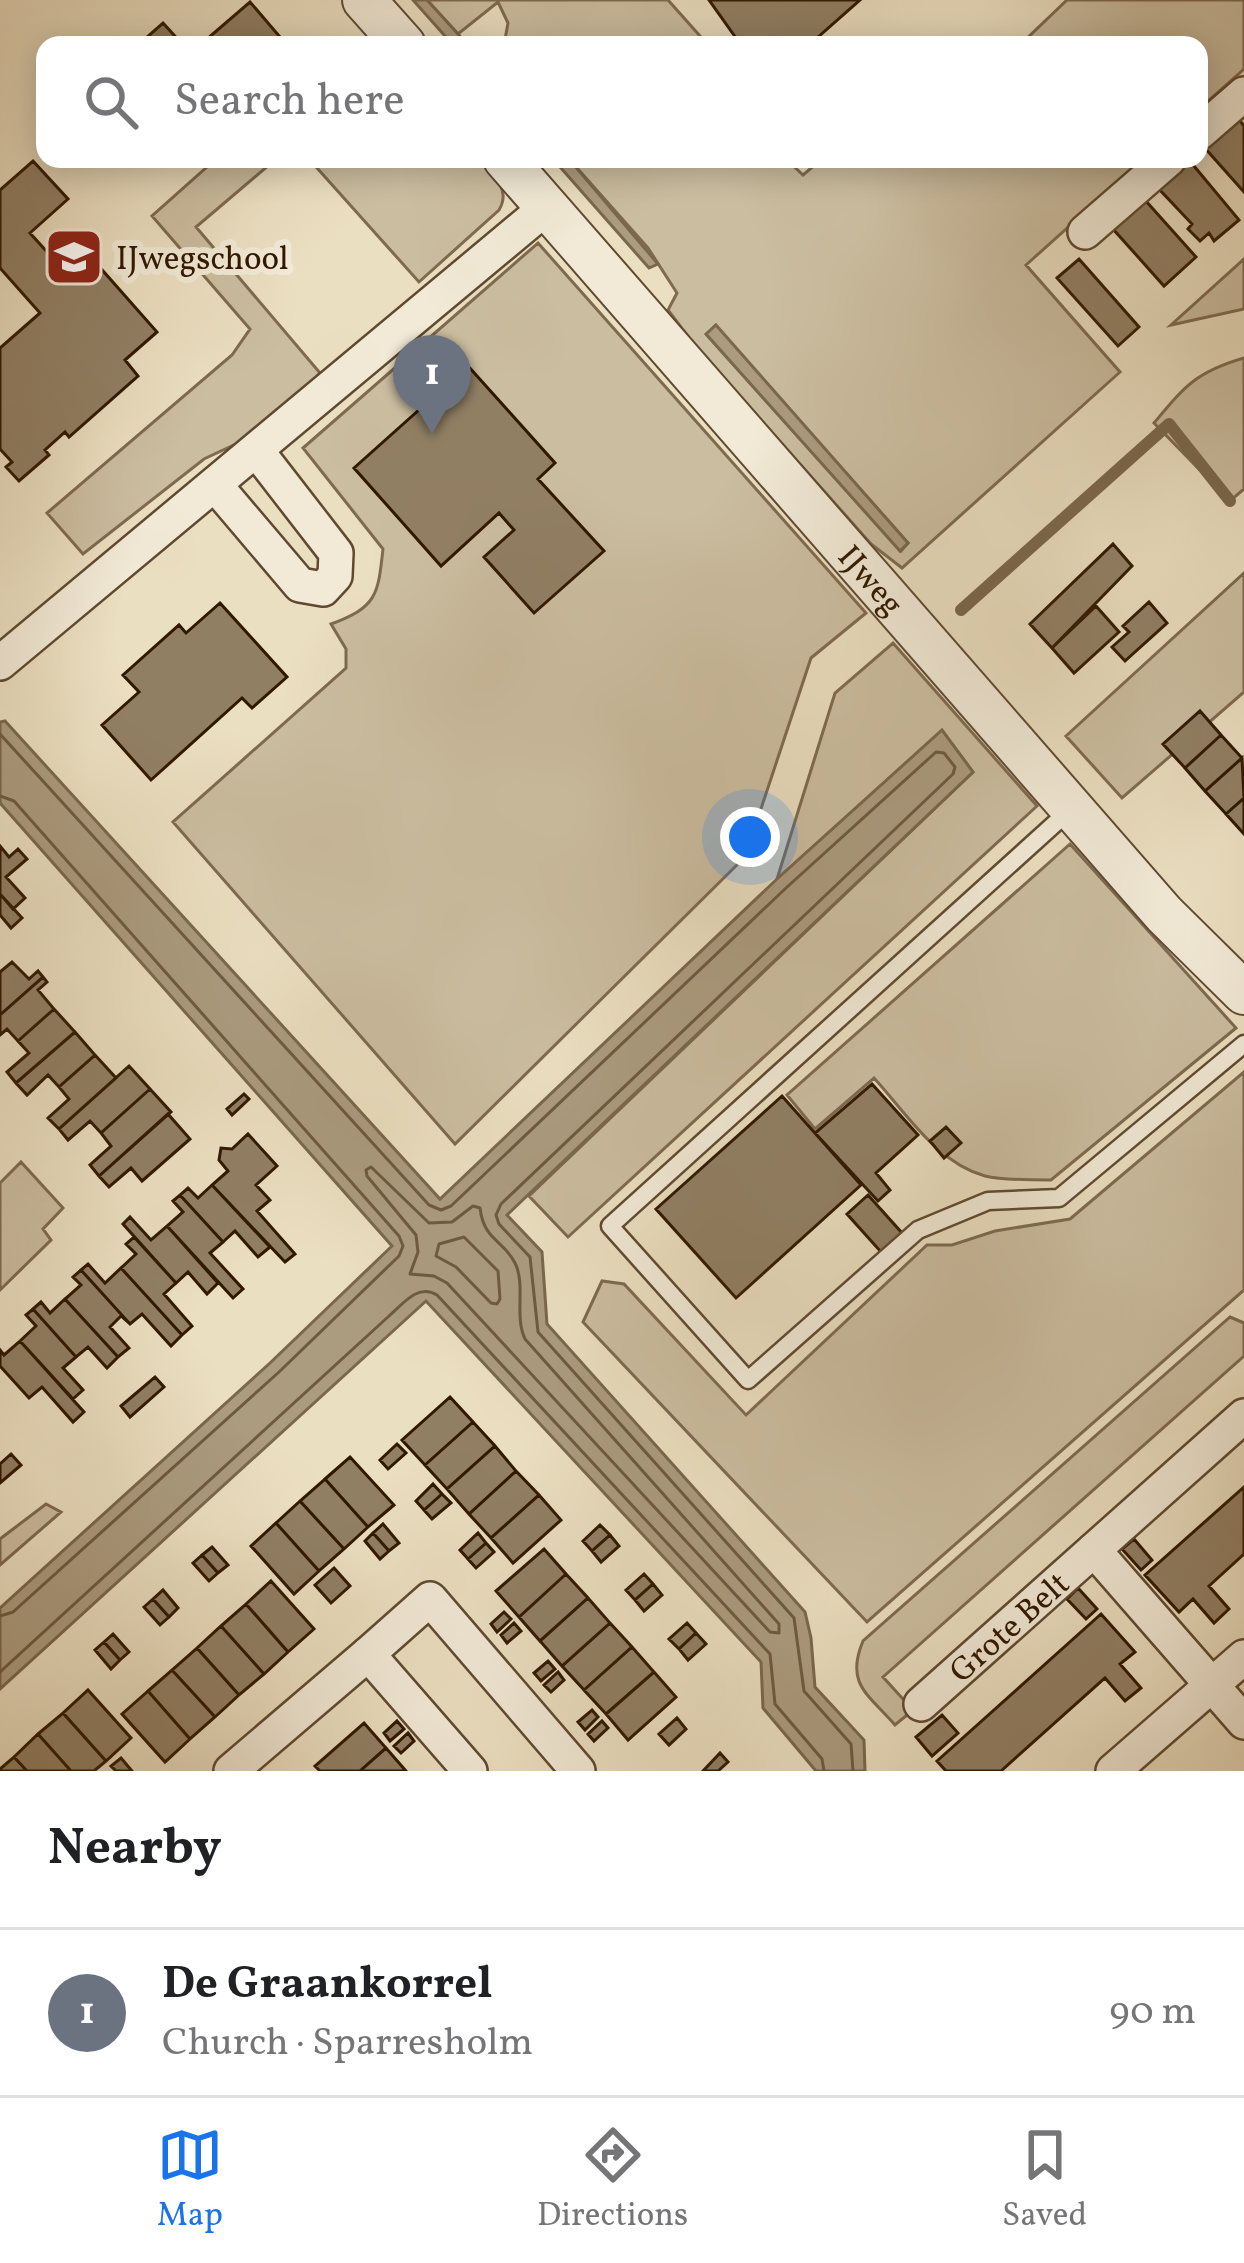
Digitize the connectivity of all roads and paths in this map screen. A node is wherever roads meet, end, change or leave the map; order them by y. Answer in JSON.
{"nodes":[{"id":1,"x":364,"y":0,"type":"edge"},
{"id":2,"x":396,"y":36,"type":"edge"},
{"id":3,"x":1244,"y":94,"type":"edge"},
{"id":4,"x":1208,"y":125,"type":"edge"},
{"id":5,"x":513,"y":168,"type":"edge"},
{"id":6,"x":1159,"y":168,"type":"edge"},
{"id":7,"x":547,"y":207,"type":"junction"},
{"id":8,"x":1085,"y":232,"type":"dead end"},
{"id":9,"x":256,"y":451,"type":"junction"},
{"id":10,"x":216,"y":486,"type":"junction"},
{"id":11,"x":0,"y":663,"type":"edge"},
{"id":12,"x":1072,"y":808,"type":"junction"},
{"id":13,"x":1244,"y":993,"type":"edge"},
{"id":14,"x":1244,"y":1044,"type":"edge"},
{"id":15,"x":1244,"y":1416,"type":"edge"},
{"id":16,"x":1094,"y":1550,"type":"junction"},
{"id":17,"x":368,"y":1654,"type":"junction"},
{"id":18,"x":1244,"y":1657,"type":"edge"},
{"id":19,"x":1212,"y":1685,"type":"junction"},
{"id":20,"x":921,"y":1704,"type":"dead end"},
{"id":21,"x":1244,"y":1722,"type":"edge"},
{"id":22,"x":231,"y":1771,"type":"edge"},
{"id":23,"x":470,"y":1771,"type":"edge"},
{"id":24,"x":578,"y":1771,"type":"edge"},
{"id":25,"x":1113,"y":1771,"type":"edge"}],
"edges":[{"from":1,"to":2,"type":"street"},
{"from":3,"to":4,"type":"street"},
{"from":5,"to":7,"type":"street","name":"IJweg"},
{"from":6,"to":8,"type":"street"},
{"from":7,"to":9,"type":"street"},
{"from":7,"to":12,"type":"street","name":"IJweg"},
{"from":9,"to":10,"type":"street"},
{"from":9,"to":10,"type":"street"},
{"from":10,"to":11,"type":"street"},
{"from":12,"to":13,"type":"street","name":"IJweg"},
{"from":12,"to":14,"type":"lane"},
{"from":15,"to":16,"type":"street","name":"Grote Belt"},
{"from":16,"to":19,"type":"street","name":"Grote Belt"},
{"from":16,"to":20,"type":"street","name":"Grote Belt"},
{"from":17,"to":22,"type":"street"},
{"from":17,"to":23,"type":"street"},
{"from":17,"to":24,"type":"street"},
{"from":18,"to":19,"type":"street"},
{"from":19,"to":21,"type":"street","name":"Grote Belt"},
{"from":19,"to":25,"type":"street"}]}
